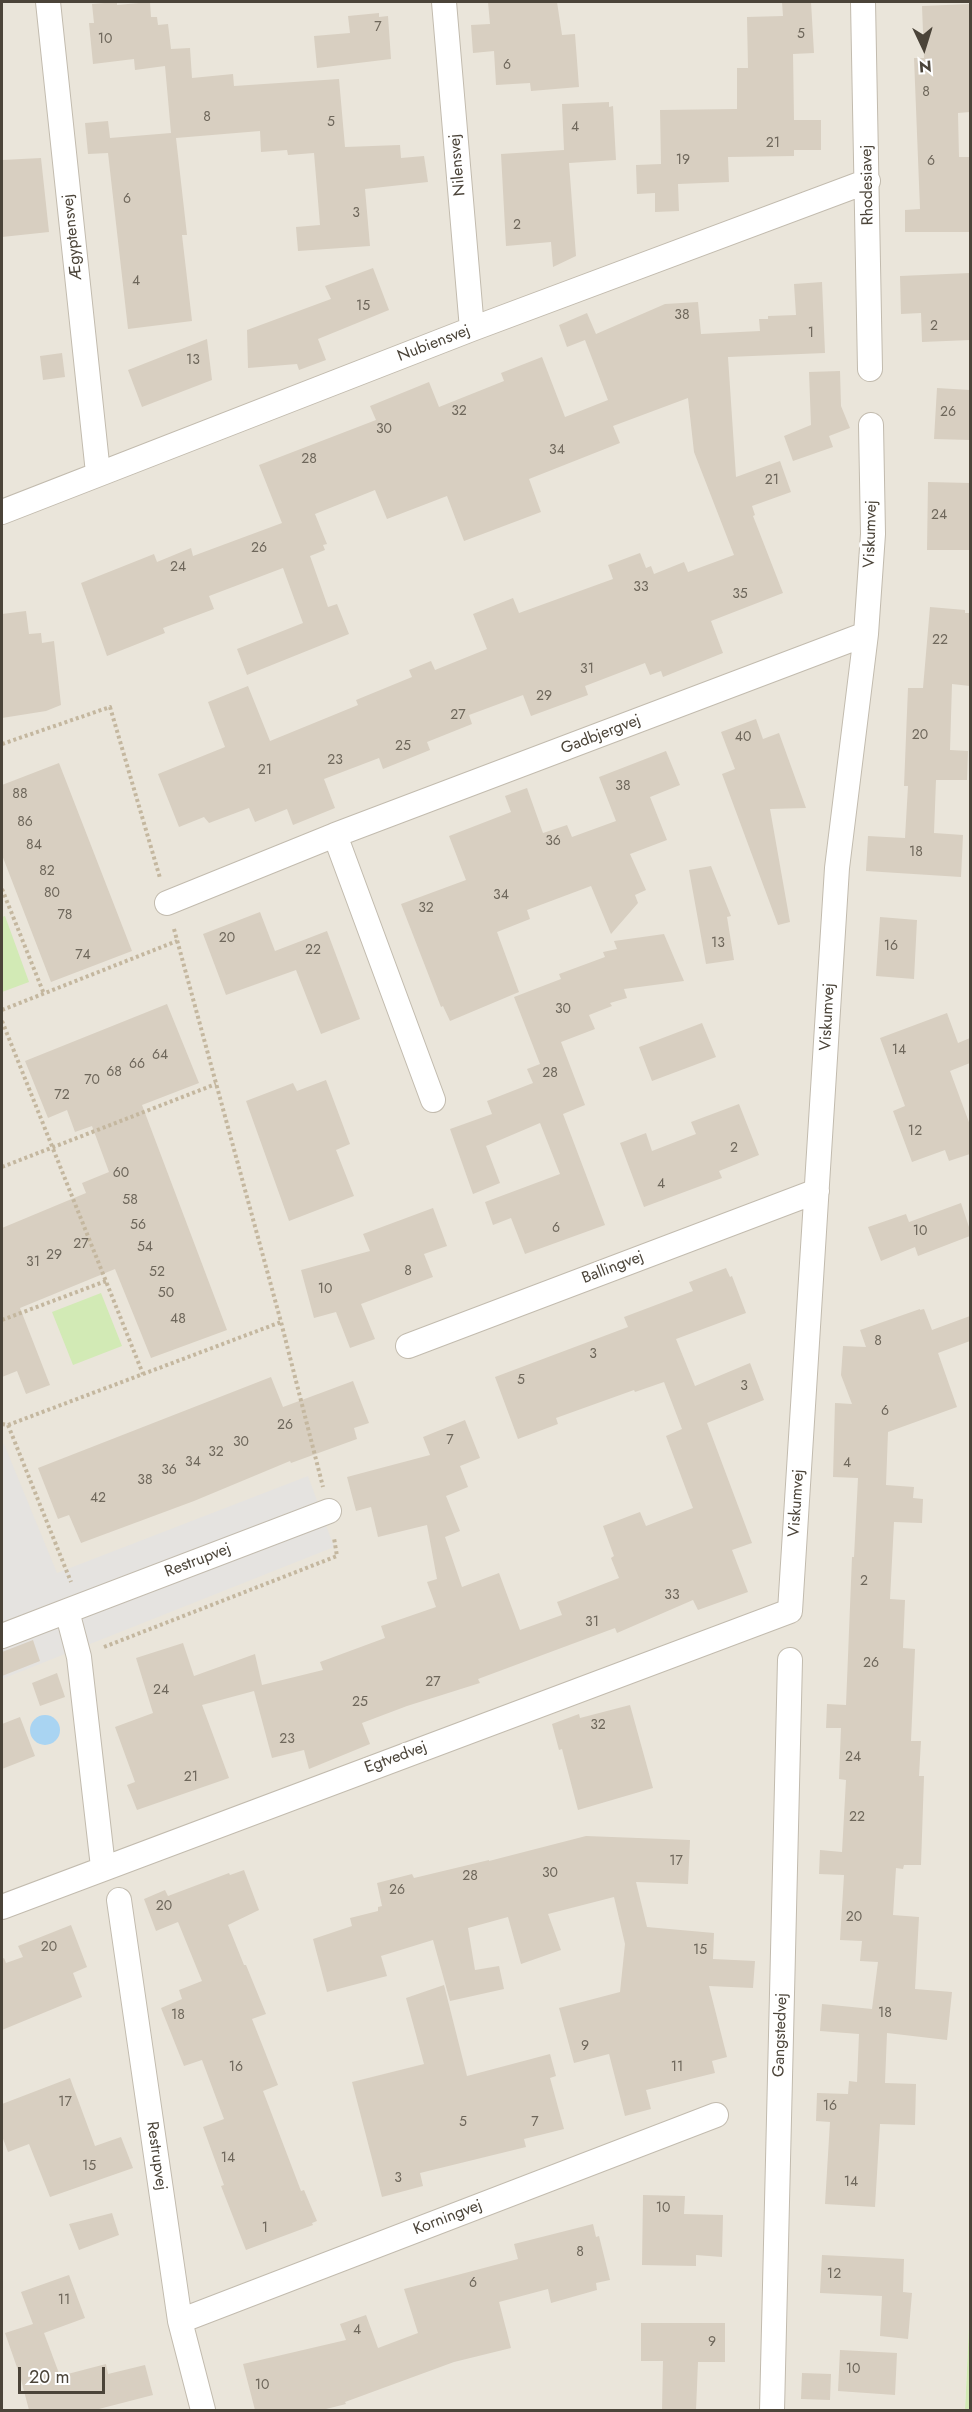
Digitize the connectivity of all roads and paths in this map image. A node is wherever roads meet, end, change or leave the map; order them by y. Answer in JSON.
{"nodes":[{"id":1,"x":48,"y":2,"type":"edge"},
{"id":2,"x":444,"y":2,"type":"edge"},
{"id":3,"x":863,"y":2,"type":"edge"},
{"id":4,"x":868,"y":181,"type":"junction"},
{"id":5,"x":472,"y":329,"type":"junction"},
{"id":6,"x":870,"y":369,"type":"dead end"},
{"id":7,"x":871,"y":425,"type":"dead end"},
{"id":8,"x":98,"y":473,"type":"junction"},
{"id":9,"x":2,"y":512,"type":"edge"},
{"id":10,"x":866,"y":634,"type":"junction"},
{"id":11,"x":2,"y":744,"type":"edge"},
{"id":12,"x":335,"y":836,"type":"junction"},
{"id":13,"x":2,"y":889,"type":"edge"},
{"id":14,"x":4,"y":903,"type":"edge"},
{"id":15,"x":167,"y":903,"type":"junction"},
{"id":16,"x":177,"y":941,"type":"junction"},
{"id":17,"x":44,"y":993,"type":"junction"},
{"id":18,"x":2,"y":1010,"type":"edge"},
{"id":19,"x":2,"y":1021,"type":"edge"},
{"id":20,"x":216,"y":1084,"type":"junction"},
{"id":21,"x":433,"y":1100,"type":"dead end"},
{"id":22,"x":54,"y":1148,"type":"junction"},
{"id":23,"x":2,"y":1167,"type":"edge"},
{"id":24,"x":817,"y":1191,"type":"junction"},
{"id":25,"x":106,"y":1281,"type":"junction"},
{"id":26,"x":2,"y":1320,"type":"edge"},
{"id":27,"x":281,"y":1322,"type":"junction"},
{"id":28,"x":408,"y":1346,"type":"dead end"},
{"id":29,"x":143,"y":1374,"type":"junction"},
{"id":30,"x":2,"y":1424,"type":"edge"},
{"id":31,"x":8,"y":1425,"type":"junction"},
{"id":32,"x":328,"y":1511,"type":"junction"},
{"id":33,"x":67,"y":1611,"type":"junction"},
{"id":34,"x":790,"y":1611,"type":"joint"},
{"id":35,"x":2,"y":1636,"type":"edge"},
{"id":36,"x":79,"y":1657,"type":"junction"},
{"id":37,"x":790,"y":1660,"type":"dead end"},
{"id":38,"x":103,"y":1867,"type":"junction"},
{"id":39,"x":119,"y":1900,"type":"dead end"},
{"id":40,"x":2,"y":1907,"type":"edge"},
{"id":41,"x":716,"y":2115,"type":"dead end"},
{"id":42,"x":180,"y":2321,"type":"junction"},
{"id":43,"x":203,"y":2410,"type":"edge"},
{"id":44,"x":772,"y":2410,"type":"edge"}],
"edges":[{"from":1,"to":8,"type":"street","name":"Ægyptensvej"},
{"from":2,"to":5,"type":"street","name":"Nilensvej"},
{"from":3,"to":4,"type":"street","name":"Rhodesiavej"},
{"from":4,"to":5,"type":"street","name":"Nubiensvej"},
{"from":4,"to":6,"type":"street","name":"Rhodesiavej"},
{"from":5,"to":8,"type":"street","name":"Nubiensvej"},
{"from":7,"to":10,"type":"street","name":"Viskumvej"},
{"from":8,"to":9,"type":"street","name":"Nubiensvej"},
{"from":10,"to":12,"type":"street","name":"Gadbjergvej"},
{"from":10,"to":24,"type":"street","name":"Viskumvej"},
{"from":11,"to":15,"type":"path"},
{"from":12,"to":15,"type":"street","name":"Gadbjergvej"},
{"from":12,"to":21,"type":"street"},
{"from":13,"to":14,"type":"path"},
{"from":14,"to":17,"type":"path"},
{"from":15,"to":16,"type":"path"},
{"from":16,"to":17,"type":"path"},
{"from":16,"to":20,"type":"path"},
{"from":17,"to":18,"type":"path"},
{"from":19,"to":22,"type":"path"},
{"from":20,"to":22,"type":"path"},
{"from":20,"to":27,"type":"path"},
{"from":22,"to":23,"type":"path"},
{"from":22,"to":25,"type":"path"},
{"from":24,"to":28,"type":"street","name":"Ballingvej"},
{"from":24,"to":34,"type":"street","name":"Viskumvej"},
{"from":25,"to":26,"type":"path"},
{"from":25,"to":29,"type":"path"},
{"from":27,"to":29,"type":"path"},
{"from":27,"to":32,"type":"path"},
{"from":29,"to":31,"type":"path"},
{"from":30,"to":31,"type":"path"},
{"from":31,"to":33,"type":"path"},
{"from":32,"to":33,"type":"street","name":"Restrupvej"},
{"from":32,"to":36,"type":"path"},
{"from":33,"to":35,"type":"street","name":"Restrupvej"},
{"from":33,"to":36,"type":"street"},
{"from":34,"to":38,"type":"street","name":"Egtvedvej"},
{"from":36,"to":38,"type":"street"},
{"from":37,"to":44,"type":"street","name":"Gangstedvej"},
{"from":38,"to":40,"type":"street","name":"Egtvedvej"},
{"from":39,"to":42,"type":"street","name":"Restrupvej"},
{"from":41,"to":42,"type":"street","name":"Korningvej"},
{"from":42,"to":43,"type":"street","name":"Restrupvej"}]}
